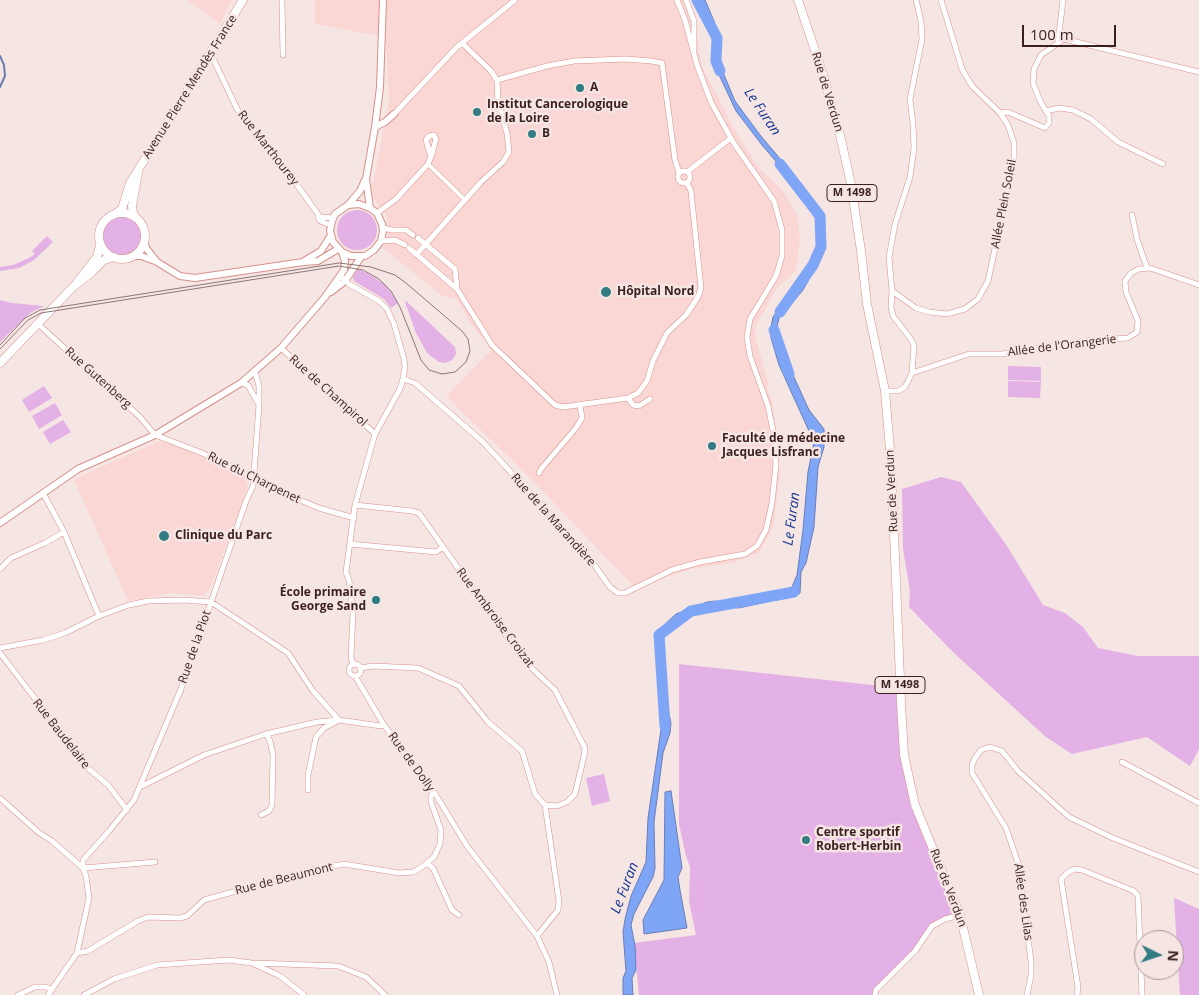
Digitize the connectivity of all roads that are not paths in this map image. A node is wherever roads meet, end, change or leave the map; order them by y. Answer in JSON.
{"nodes":[{"id":1,"x":282,"y":0,"type":"edge"},
{"id":2,"x":383,"y":0,"type":"edge"},
{"id":3,"x":514,"y":0,"type":"edge"},
{"id":4,"x":677,"y":0,"type":"edge"},
{"id":5,"x":686,"y":0,"type":"edge"},
{"id":6,"x":798,"y":0,"type":"edge"},
{"id":7,"x":916,"y":0,"type":"edge"},
{"id":8,"x":941,"y":0,"type":"edge"},
{"id":9,"x":1063,"y":0,"type":"edge"},
{"id":10,"x":242,"y":2,"type":"edge"},
{"id":11,"x":462,"y":43,"type":"junction"},
{"id":12,"x":1058,"y":43,"type":"junction"},
{"id":13,"x":210,"y":51,"type":"junction"},
{"id":14,"x":694,"y":54,"type":"junction"},
{"id":15,"x":283,"y":55,"type":"dead end"},
{"id":16,"x":1199,"y":72,"type":"edge"},
{"id":17,"x":497,"y":80,"type":"junction"},
{"id":18,"x":1046,"y":111,"type":"junction"},
{"id":19,"x":1000,"y":113,"type":"junction"},
{"id":20,"x":394,"y":114,"type":"joint"},
{"id":21,"x":375,"y":127,"type":"junction"},
{"id":22,"x":731,"y":138,"type":"junction"},
{"id":23,"x":431,"y":157,"type":"dead end"},
{"id":24,"x":428,"y":164,"type":"junction"},
{"id":25,"x":1162,"y":164,"type":"dead end"},
{"id":26,"x":139,"y":169,"type":"junction"},
{"id":27,"x":687,"y":172,"type":"junction"},
{"id":28,"x":679,"y":173,"type":"junction"},
{"id":29,"x":366,"y":179,"type":"junction"},
{"id":30,"x":687,"y":183,"type":"junction"},
{"id":31,"x":465,"y":200,"type":"junction"},
{"id":32,"x":348,"y":205,"type":"junction"},
{"id":33,"x":370,"y":208,"type":"junction"},
{"id":34,"x":115,"y":214,"type":"junction"},
{"id":35,"x":318,"y":214,"type":"junction"},
{"id":36,"x":377,"y":214,"type":"junction"},
{"id":37,"x":1132,"y":215,"type":"dead end"},
{"id":38,"x":136,"y":218,"type":"junction"},
{"id":39,"x":333,"y":218,"type":"junction"},
{"id":40,"x":331,"y":225,"type":"junction"},
{"id":41,"x":383,"y":228,"type":"junction"},
{"id":42,"x":330,"y":235,"type":"junction"},
{"id":43,"x":144,"y":238,"type":"junction"},
{"id":44,"x":381,"y":241,"type":"junction"},
{"id":45,"x":100,"y":243,"type":"junction"},
{"id":46,"x":425,"y":244,"type":"junction"},
{"id":47,"x":340,"y":251,"type":"junction"},
{"id":48,"x":416,"y":255,"type":"junction"},
{"id":49,"x":132,"y":256,"type":"junction"},
{"id":50,"x":361,"y":257,"type":"junction"},
{"id":51,"x":114,"y":258,"type":"junction"},
{"id":52,"x":157,"y":262,"type":"junction"},
{"id":53,"x":303,"y":262,"type":"junction"},
{"id":54,"x":1147,"y":268,"type":"junction"},
{"id":55,"x":343,"y":278,"type":"junction"},
{"id":56,"x":1199,"y":285,"type":"edge"},
{"id":57,"x":74,"y":286,"type":"junction"},
{"id":58,"x":457,"y":289,"type":"junction"},
{"id":59,"x":892,"y":291,"type":"junction"},
{"id":60,"x":38,"y":324,"type":"junction"},
{"id":61,"x":280,"y":348,"type":"junction"},
{"id":62,"x":0,"y":363,"type":"edge"},
{"id":63,"x":255,"y":372,"type":"junction"},
{"id":64,"x":912,"y":373,"type":"junction"},
{"id":65,"x":403,"y":379,"type":"junction"},
{"id":66,"x":242,"y":383,"type":"junction"},
{"id":67,"x":885,"y":391,"type":"junction"},
{"id":68,"x":628,"y":398,"type":"junction"},
{"id":69,"x":650,"y":399,"type":"dead end"},
{"id":70,"x":259,"y":405,"type":"junction"},
{"id":71,"x":580,"y":405,"type":"junction"},
{"id":72,"x":375,"y":434,"type":"junction"},
{"id":73,"x":155,"y":435,"type":"junction"},
{"id":74,"x":539,"y":473,"type":"dead end"},
{"id":75,"x":254,"y":479,"type":"junction"},
{"id":76,"x":43,"y":493,"type":"junction"},
{"id":77,"x":355,"y":504,"type":"junction"},
{"id":78,"x":354,"y":518,"type":"junction"},
{"id":79,"x":0,"y":523,"type":"edge"},
{"id":80,"x":64,"y":532,"type":"junction"},
{"id":81,"x":350,"y":544,"type":"junction"},
{"id":82,"x":444,"y":547,"type":"junction"},
{"id":83,"x":0,"y":569,"type":"edge"},
{"id":84,"x":211,"y":602,"type":"junction"},
{"id":85,"x":99,"y":616,"type":"junction"},
{"id":86,"x":0,"y":648,"type":"edge"},
{"id":87,"x":0,"y":653,"type":"edge"},
{"id":88,"x":352,"y":665,"type":"junction"},
{"id":89,"x":360,"y":668,"type":"junction"},
{"id":90,"x":355,"y":676,"type":"junction"},
{"id":91,"x":339,"y":720,"type":"junction"},
{"id":92,"x":384,"y":724,"type":"junction"},
{"id":93,"x":266,"y":734,"type":"junction"},
{"id":94,"x":1122,"y":762,"type":"dead end"},
{"id":95,"x":140,"y":788,"type":"junction"},
{"id":96,"x":308,"y":790,"type":"dead end"},
{"id":97,"x":434,"y":792,"type":"junction"},
{"id":98,"x":0,"y":798,"type":"edge"},
{"id":99,"x":1199,"y":803,"type":"edge"},
{"id":100,"x":545,"y":805,"type":"junction"},
{"id":101,"x":127,"y":810,"type":"junction"},
{"id":102,"x":261,"y":815,"type":"dead end"},
{"id":103,"x":155,"y":862,"type":"dead end"},
{"id":104,"x":428,"y":864,"type":"junction"},
{"id":105,"x":83,"y":868,"type":"junction"},
{"id":106,"x":1199,"y":872,"type":"edge"},
{"id":107,"x":459,"y":915,"type":"dead end"},
{"id":108,"x":960,"y":915,"type":"junction"},
{"id":109,"x":537,"y":936,"type":"junction"},
{"id":110,"x":77,"y":954,"type":"junction"},
{"id":111,"x":252,"y":963,"type":"junction"},
{"id":112,"x":976,"y":980,"type":"junction"},
{"id":113,"x":52,"y":990,"type":"junction"},
{"id":114,"x":18,"y":995,"type":"edge"},
{"id":115,"x":48,"y":995,"type":"edge"},
{"id":116,"x":84,"y":995,"type":"edge"},
{"id":117,"x":304,"y":995,"type":"edge"},
{"id":118,"x":385,"y":995,"type":"edge"},
{"id":119,"x":557,"y":995,"type":"edge"},
{"id":120,"x":874,"y":995,"type":"edge"},
{"id":121,"x":974,"y":995,"type":"edge"},
{"id":122,"x":979,"y":995,"type":"edge"},
{"id":123,"x":1027,"y":995,"type":"edge"},
{"id":124,"x":1077,"y":995,"type":"edge"},
{"id":125,"x":1142,"y":995,"type":"edge"}],
"edges":[{"from":1,"to":15,"type":"street"},
{"from":2,"to":21,"type":"street"},
{"from":3,"to":11,"type":"street"},
{"from":4,"to":14,"type":"street","name":"Rue de la Marandière"},
{"from":5,"to":14,"type":"street","name":"Rue de la Marandière"},
{"from":6,"to":67,"type":"main road","name":"Rue de Verdun","number":"M 1498"},
{"from":7,"to":59,"type":"street"},
{"from":8,"to":19,"type":"street","name":"Allée Plein Soleil"},
{"from":9,"to":12,"type":"street"},
{"from":10,"to":13,"type":"main road","name":"Avenue Pierre Mendès France"},
{"from":11,"to":17,"type":"street"},
{"from":11,"to":20,"type":"street"},
{"from":12,"to":16,"type":"street"},
{"from":12,"to":18,"type":"street"},
{"from":13,"to":26,"type":"main road","name":"Avenue Pierre Mendès France"},
{"from":13,"to":35,"type":"street","name":"Rue Marthourey"},
{"from":14,"to":22,"type":"street","name":"Rue de la Marandière"},
{"from":17,"to":28,"type":"street"},
{"from":17,"to":31,"type":"street"},
{"from":18,"to":19,"type":"street"},
{"from":18,"to":25,"type":"street"},
{"from":19,"to":59,"type":"street","name":"Allée Plein Soleil"},
{"from":20,"to":21,"type":"street"},
{"from":21,"to":29,"type":"street"},
{"from":22,"to":27,"type":"street"},
{"from":22,"to":65,"type":"street","name":"Rue de la Marandière"},
{"from":23,"to":24,"type":"street"},
{"from":24,"to":31,"type":"street"},
{"from":24,"to":36,"type":"street"},
{"from":26,"to":34,"type":"main road","name":"Avenue Pierre Mendès France"},
{"from":26,"to":38,"type":"main road","name":"Avenue Pierre Mendès France"},
{"from":27,"to":28,"type":"street"},
{"from":27,"to":30,"type":"street"},
{"from":28,"to":30,"type":"street"},
{"from":29,"to":32,"type":"street"},
{"from":29,"to":33,"type":"street"},
{"from":30,"to":68,"type":"street"},
{"from":31,"to":46,"type":"street"},
{"from":32,"to":33,"type":"street"},
{"from":32,"to":39,"type":"street"},
{"from":33,"to":36,"type":"street"},
{"from":34,"to":38,"type":"main road"},
{"from":34,"to":45,"type":"main road"},
{"from":35,"to":39,"type":"street"},
{"from":35,"to":40,"type":"street","name":"Rue Marthourey"},
{"from":36,"to":41,"type":"street"},
{"from":37,"to":54,"type":"street"},
{"from":38,"to":43,"type":"main road"},
{"from":39,"to":40,"type":"street"},
{"from":40,"to":42,"type":"street"},
{"from":41,"to":44,"type":"street"},
{"from":41,"to":46,"type":"street"},
{"from":42,"to":47,"type":"street"},
{"from":42,"to":53,"type":"street"},
{"from":43,"to":49,"type":"main road"},
{"from":43,"to":52,"type":"street"},
{"from":44,"to":48,"type":"street"},
{"from":44,"to":50,"type":"street"},
{"from":45,"to":51,"type":"main road"},
{"from":45,"to":57,"type":"main road"},
{"from":46,"to":48,"type":"street"},
{"from":46,"to":58,"type":"street"},
{"from":47,"to":50,"type":"street"},
{"from":47,"to":53,"type":"street"},
{"from":47,"to":55,"type":"street"},
{"from":48,"to":58,"type":"street"},
{"from":49,"to":51,"type":"main road"},
{"from":49,"to":52,"type":"street"},
{"from":50,"to":55,"type":"street"},
{"from":51,"to":57,"type":"main road"},
{"from":52,"to":53,"type":"street"},
{"from":54,"to":56,"type":"street"},
{"from":54,"to":64,"type":"street","name":"Allée de l'Orangerie"},
{"from":55,"to":61,"type":"street"},
{"from":55,"to":65,"type":"street"},
{"from":57,"to":60,"type":"main road"},
{"from":58,"to":71,"type":"street"},
{"from":59,"to":64,"type":"street"},
{"from":60,"to":62,"type":"main road"},
{"from":60,"to":73,"type":"street","name":"Rue Gutenberg"},
{"from":61,"to":63,"type":"street"},
{"from":61,"to":72,"type":"street","name":"Rue de Champirol"},
{"from":63,"to":66,"type":"street"},
{"from":63,"to":70,"type":"street","name":"Rue de la Piot"},
{"from":64,"to":67,"type":"street"},
{"from":65,"to":72,"type":"street"},
{"from":66,"to":70,"type":"street"},
{"from":66,"to":73,"type":"street"},
{"from":67,"to":108,"type":"main road","name":"Rue de Verdun","number":"M 1498"},
{"from":68,"to":69,"type":"street"},
{"from":68,"to":71,"type":"street"},
{"from":70,"to":75,"type":"street","name":"Rue de la Piot"},
{"from":71,"to":74,"type":"street"},
{"from":72,"to":77,"type":"street"},
{"from":73,"to":75,"type":"street","name":"Rue du Charpenet"},
{"from":73,"to":76,"type":"street"},
{"from":75,"to":78,"type":"street","name":"Rue du Charpenet"},
{"from":75,"to":84,"type":"street","name":"Rue de la Piot"},
{"from":76,"to":79,"type":"street"},
{"from":76,"to":80,"type":"street"},
{"from":77,"to":78,"type":"street"},
{"from":77,"to":82,"type":"street","name":"Rue Ambroise Croizat"},
{"from":78,"to":81,"type":"street"},
{"from":80,"to":83,"type":"street"},
{"from":80,"to":85,"type":"street"},
{"from":81,"to":82,"type":"street"},
{"from":81,"to":88,"type":"street"},
{"from":82,"to":100,"type":"street","name":"Rue Ambroise Croizat"},
{"from":84,"to":85,"type":"street"},
{"from":84,"to":91,"type":"street"},
{"from":84,"to":95,"type":"street","name":"Rue de la Piot"},
{"from":85,"to":86,"type":"street"},
{"from":87,"to":101,"type":"street","name":"Rue Baudelaire"},
{"from":88,"to":89,"type":"street"},
{"from":88,"to":90,"type":"street"},
{"from":89,"to":90,"type":"street"},
{"from":89,"to":100,"type":"street"},
{"from":90,"to":92,"type":"street"},
{"from":91,"to":92,"type":"street","name":"Rue de Dolly"},
{"from":91,"to":93,"type":"street","name":"Rue de Dolly"},
{"from":91,"to":96,"type":"street"},
{"from":92,"to":97,"type":"street","name":"Rue de Dolly"},
{"from":93,"to":95,"type":"street","name":"Rue de Dolly"},
{"from":93,"to":102,"type":"street"},
{"from":94,"to":99,"type":"street"},
{"from":95,"to":101,"type":"street","name":"Rue de la Piot"},
{"from":97,"to":104,"type":"street"},
{"from":97,"to":109,"type":"street","name":"Rue de Dolly"},
{"from":98,"to":105,"type":"street"},
{"from":100,"to":109,"type":"street"},
{"from":101,"to":105,"type":"street","name":"Rue de la Piot"},
{"from":103,"to":105,"type":"street"},
{"from":104,"to":107,"type":"street"},
{"from":104,"to":110,"type":"street","name":"Rue de Beaumont"},
{"from":105,"to":110,"type":"street"},
{"from":106,"to":123,"type":"street","name":"Allée des Lilas"},
{"from":108,"to":112,"type":"main road","name":"Rue de Verdun","number":"M 1498"},
{"from":108,"to":120,"type":"street"},
{"from":109,"to":119,"type":"street","name":"Rue de Dolly"},
{"from":110,"to":113,"type":"street"},
{"from":111,"to":116,"type":"street"},
{"from":111,"to":117,"type":"street"},
{"from":111,"to":118,"type":"street"},
{"from":112,"to":121,"type":"main road","name":"Rue de Verdun","number":"M 1498"},
{"from":112,"to":122,"type":"main road","name":"Rue de Verdun","number":"M 1498"},
{"from":113,"to":114,"type":"street"},
{"from":113,"to":115,"type":"street"},
{"from":124,"to":125,"type":"street"}]}
